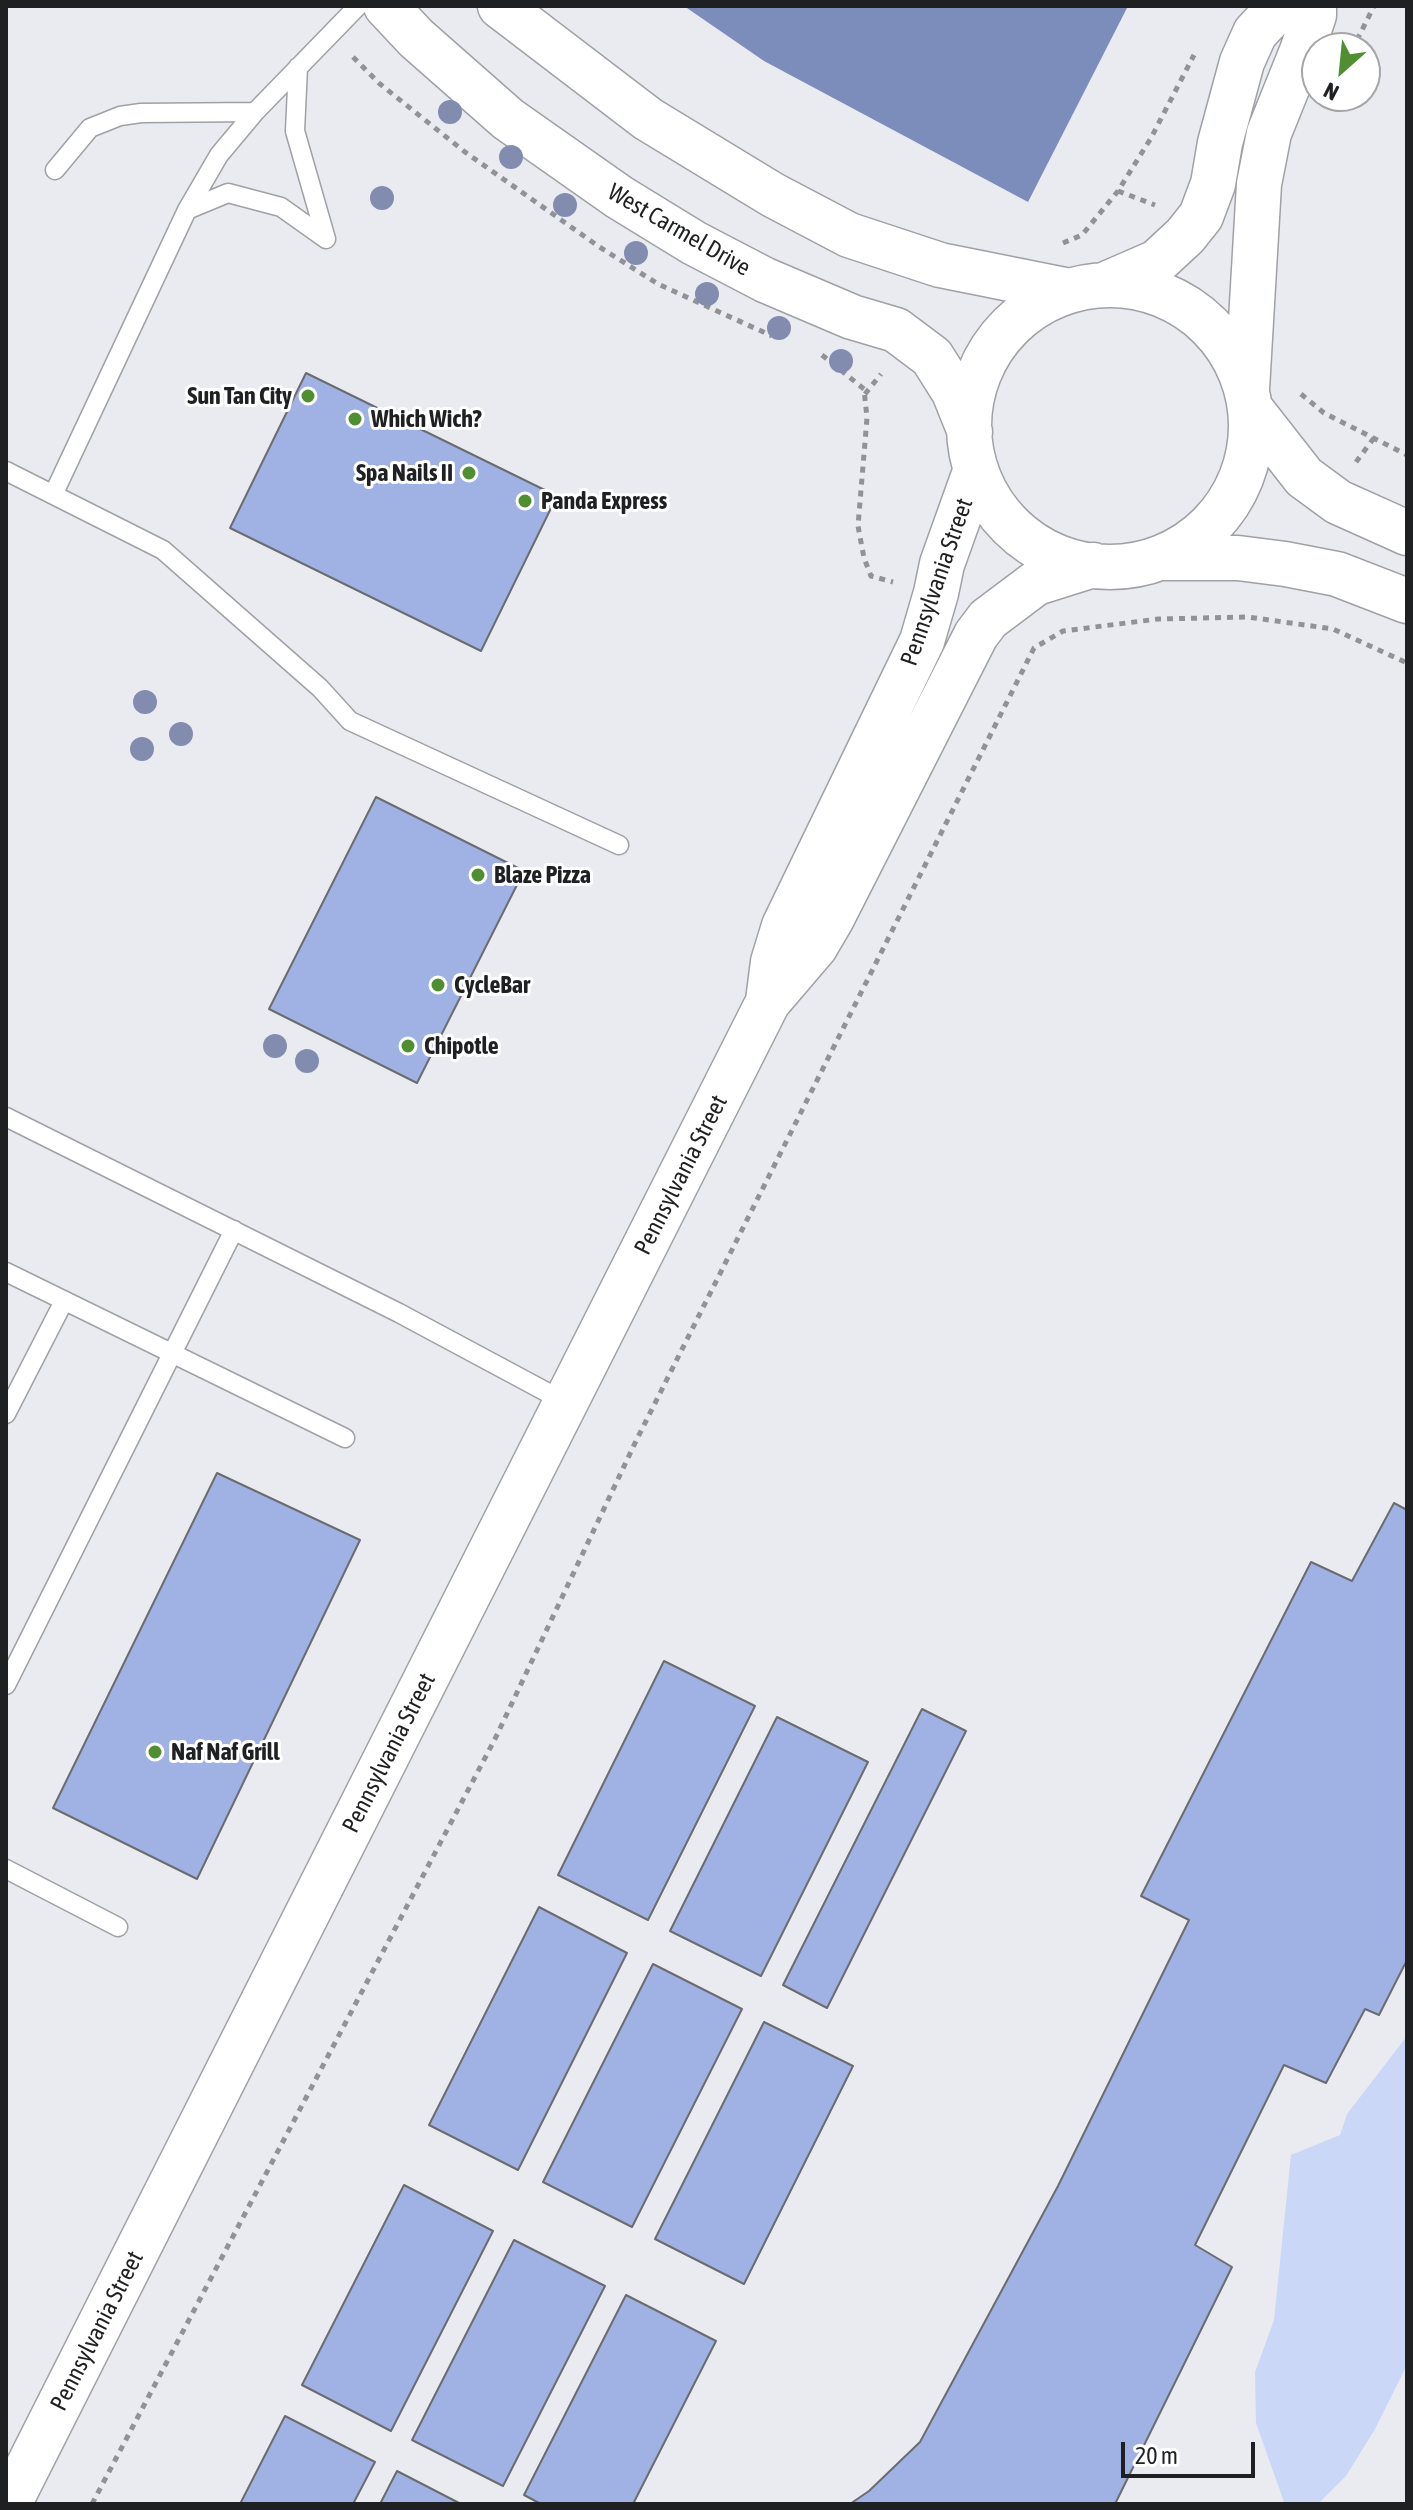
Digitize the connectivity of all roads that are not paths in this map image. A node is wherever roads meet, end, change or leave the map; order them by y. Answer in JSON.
{"nodes":[{"id":1,"x":358,"y":6,"type":"edge"},
{"id":2,"x":386,"y":6,"type":"edge"},
{"id":3,"x":500,"y":6,"type":"edge"},
{"id":4,"x":1280,"y":6,"type":"edge"},
{"id":5,"x":1314,"y":6,"type":"edge"},
{"id":6,"x":298,"y":67,"type":"junction"},
{"id":7,"x":255,"y":112,"type":"junction"},
{"id":8,"x":55,"y":170,"type":"dead end"},
{"id":9,"x":187,"y":210,"type":"junction"},
{"id":10,"x":1087,"y":288,"type":"junction"},
{"id":11,"x":1248,"y":400,"type":"junction"},
{"id":12,"x":973,"y":451,"type":"junction"},
{"id":13,"x":6,"y":471,"type":"edge"},
{"id":14,"x":54,"y":493,"type":"junction"},
{"id":15,"x":1407,"y":533,"type":"edge"},
{"id":16,"x":1159,"y":558,"type":"junction"},
{"id":17,"x":1093,"y":565,"type":"junction"},
{"id":18,"x":1407,"y":601,"type":"edge"},
{"id":19,"x":619,"y":845,"type":"dead end"},
{"id":20,"x":768,"y":1002,"type":"junction"},
{"id":21,"x":6,"y":1117,"type":"edge"},
{"id":22,"x":234,"y":1230,"type":"junction"},
{"id":23,"x":6,"y":1272,"type":"edge"},
{"id":24,"x":64,"y":1301,"type":"junction"},
{"id":25,"x":172,"y":1355,"type":"junction"},
{"id":26,"x":567,"y":1403,"type":"junction"},
{"id":27,"x":6,"y":1414,"type":"edge"},
{"id":28,"x":345,"y":1438,"type":"dead end"},
{"id":29,"x":6,"y":1685,"type":"edge"},
{"id":30,"x":6,"y":1869,"type":"edge"},
{"id":31,"x":118,"y":1927,"type":"dead end"},
{"id":32,"x":9,"y":2504,"type":"edge"}],
"edges":[{"from":1,"to":6,"type":"lane"},
{"from":2,"to":12,"type":"main road","name":"West Carmel Drive"},
{"from":3,"to":10,"type":"main road"},
{"from":4,"to":10,"type":"main road"},
{"from":5,"to":11,"type":"main road"},
{"from":6,"to":7,"type":"lane"},
{"from":6,"to":9,"type":"lane"},
{"from":7,"to":8,"type":"lane"},
{"from":7,"to":9,"type":"lane"},
{"from":9,"to":14,"type":"lane"},
{"from":10,"to":11,"type":"main road"},
{"from":10,"to":12,"type":"main road"},
{"from":11,"to":15,"type":"main road"},
{"from":11,"to":16,"type":"main road"},
{"from":12,"to":17,"type":"main road"},
{"from":12,"to":20,"type":"main road","name":"Pennsylvania Street"},
{"from":13,"to":14,"type":"lane"},
{"from":14,"to":19,"type":"lane"},
{"from":16,"to":17,"type":"main road"},
{"from":16,"to":18,"type":"main road"},
{"from":17,"to":20,"type":"main road","name":"Pennsylvania Street"},
{"from":20,"to":26,"type":"main road","name":"Pennsylvania Street"},
{"from":21,"to":22,"type":"lane"},
{"from":22,"to":25,"type":"lane"},
{"from":22,"to":26,"type":"lane"},
{"from":23,"to":24,"type":"lane"},
{"from":24,"to":25,"type":"lane"},
{"from":24,"to":27,"type":"lane"},
{"from":25,"to":28,"type":"lane"},
{"from":25,"to":29,"type":"lane"},
{"from":26,"to":32,"type":"main road","name":"Pennsylvania Street"},
{"from":30,"to":31,"type":"lane"}]}
